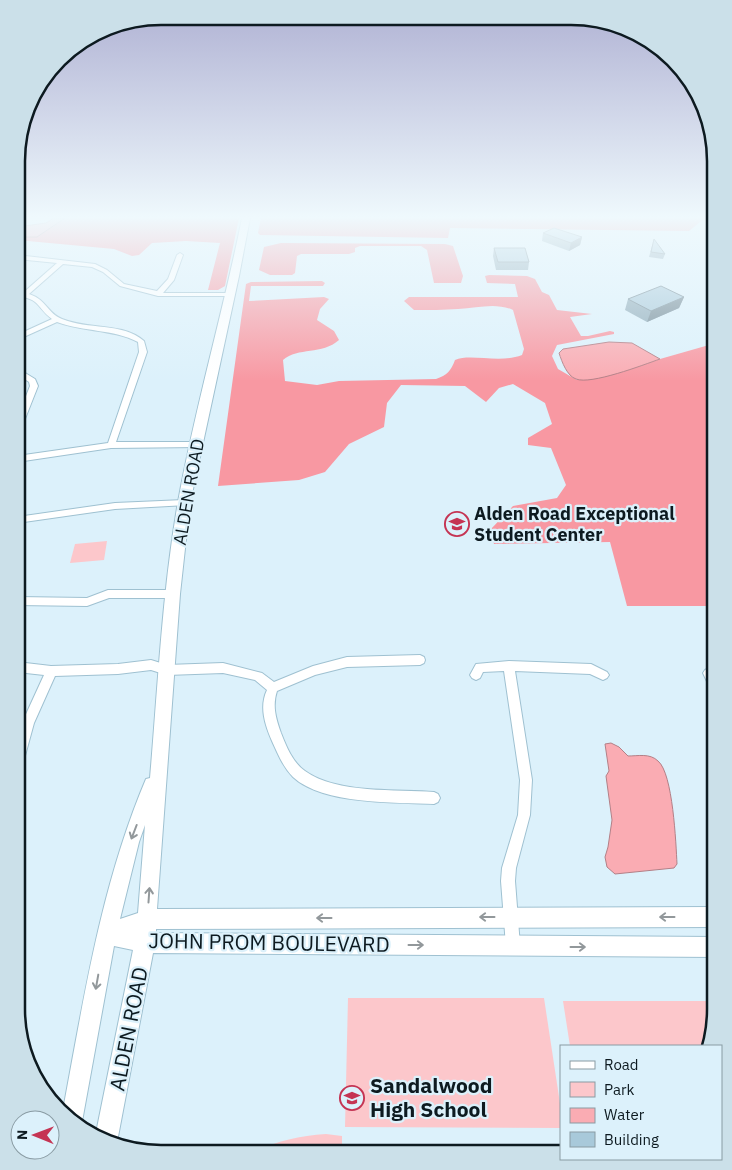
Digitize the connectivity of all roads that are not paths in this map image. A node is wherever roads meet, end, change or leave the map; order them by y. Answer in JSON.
{"nodes":[{"id":1,"x":50,"y":273,"type":"edge"},
{"id":2,"x":108,"y":273,"type":"edge"},
{"id":3,"x":174,"y":273,"type":"edge"},
{"id":4,"x":235,"y":273,"type":"edge"},
{"id":5,"x":25,"y":294,"type":"joint"},
{"id":6,"x":158,"y":294,"type":"junction"},
{"id":7,"x":230,"y":295,"type":"junction"},
{"id":8,"x":56,"y":320,"type":"junction"},
{"id":9,"x":25,"y":334,"type":"edge"},
{"id":10,"x":25,"y":376,"type":"edge"},
{"id":11,"x":25,"y":409,"type":"edge"},
{"id":12,"x":110,"y":445,"type":"junction"},
{"id":13,"x":196,"y":445,"type":"junction"},
{"id":14,"x":25,"y":458,"type":"edge"},
{"id":15,"x":184,"y":503,"type":"junction"},
{"id":16,"x":25,"y":519,"type":"edge"},
{"id":17,"x":173,"y":594,"type":"junction"},
{"id":18,"x":25,"y":601,"type":"edge"},
{"id":19,"x":420,"y":660,"type":"dead end"},
{"id":20,"x":509,"y":666,"type":"junction"},
{"id":21,"x":25,"y":668,"type":"edge"},
{"id":22,"x":167,"y":670,"type":"junction"},
{"id":23,"x":51,"y":671,"type":"junction"},
{"id":24,"x":476,"y":675,"type":"dead end"},
{"id":25,"x":603,"y":675,"type":"dead end"},
{"id":26,"x":273,"y":688,"type":"junction"},
{"id":27,"x":25,"y":734,"type":"edge"},
{"id":28,"x":158,"y":770,"type":"junction"},
{"id":29,"x":434,"y":798,"type":"dead end"},
{"id":30,"x":510,"y":917,"type":"junction"},
{"id":31,"x":707,"y":917,"type":"edge"},
{"id":32,"x":147,"y":920,"type":"junction"},
{"id":33,"x":106,"y":934,"type":"junction"},
{"id":34,"x":145,"y":943,"type":"junction"},
{"id":35,"x":514,"y":946,"type":"junction"},
{"id":36,"x":707,"y":947,"type":"edge"},
{"id":37,"x":74,"y":1113,"type":"edge"},
{"id":38,"x":108,"y":1134,"type":"edge"}],
"edges":[{"from":1,"to":5,"type":"street"},
{"from":2,"to":6,"type":"street"},
{"from":3,"to":6,"type":"street"},
{"from":4,"to":7,"type":"street","name":"ALDEN ROAD"},
{"from":5,"to":8,"type":"street"},
{"from":6,"to":7,"type":"street"},
{"from":7,"to":13,"type":"street","name":"ALDEN ROAD"},
{"from":8,"to":9,"type":"street"},
{"from":8,"to":12,"type":"street"},
{"from":10,"to":11,"type":"street"},
{"from":12,"to":13,"type":"street"},
{"from":12,"to":14,"type":"street"},
{"from":13,"to":15,"type":"street","name":"ALDEN ROAD"},
{"from":15,"to":16,"type":"street"},
{"from":15,"to":17,"type":"street","name":"ALDEN ROAD"},
{"from":17,"to":18,"type":"street"},
{"from":17,"to":22,"type":"street","name":"ALDEN ROAD"},
{"from":19,"to":26,"type":"street"},
{"from":20,"to":24,"type":"street"},
{"from":20,"to":25,"type":"street"},
{"from":20,"to":30,"type":"street"},
{"from":21,"to":23,"type":"street"},
{"from":22,"to":23,"type":"street"},
{"from":22,"to":26,"type":"street"},
{"from":22,"to":28,"type":"street","name":"ALDEN ROAD"},
{"from":23,"to":27,"type":"street"},
{"from":26,"to":29,"type":"street"},
{"from":32,"to":28,"type":"street","name":"ALDEN ROAD","one_way":true},
{"from":28,"to":33,"type":"street","name":"ALDEN ROAD","one_way":true},
{"from":31,"to":30,"type":"street","name":"JOHN PROM BOULEVARD","one_way":true},
{"from":30,"to":32,"type":"street","name":"JOHN PROM BOULEVARD","one_way":true},
{"from":30,"to":35,"type":"street"},
{"from":32,"to":33,"type":"street","name":"JOHN PROM BOULEVARD"},
{"from":32,"to":34,"type":"street","name":"ALDEN ROAD"},
{"from":33,"to":34,"type":"street","name":"JOHN PROM BOULEVARD"},
{"from":33,"to":37,"type":"street","name":"ALDEN ROAD","one_way":true},
{"from":34,"to":35,"type":"street","name":"JOHN PROM BOULEVARD","one_way":true},
{"from":34,"to":38,"type":"street","name":"ALDEN ROAD"},
{"from":35,"to":36,"type":"street","name":"JOHN PROM BOULEVARD","one_way":true}]}
